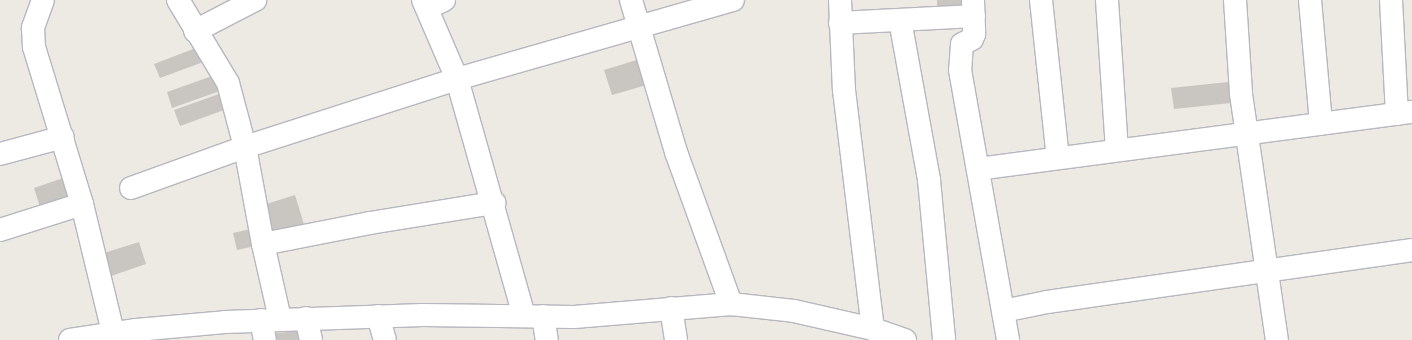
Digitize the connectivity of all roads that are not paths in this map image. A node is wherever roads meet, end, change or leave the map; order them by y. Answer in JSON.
{"nodes":[{"id":1,"x":44,"y":0,"type":"edge"},
{"id":2,"x":178,"y":0,"type":"edge"},
{"id":3,"x":255,"y":0,"type":"edge"},
{"id":4,"x":631,"y":0,"type":"edge"},
{"id":5,"x":734,"y":0,"type":"edge"},
{"id":6,"x":840,"y":0,"type":"edge"},
{"id":7,"x":1041,"y":0,"type":"edge"},
{"id":8,"x":1107,"y":0,"type":"edge"},
{"id":9,"x":1235,"y":0,"type":"edge"},
{"id":10,"x":1310,"y":0,"type":"edge"},
{"id":11,"x":1391,"y":0,"type":"edge"},
{"id":12,"x":431,"y":3,"type":"edge"},
{"id":13,"x":973,"y":8,"type":"edge"},
{"id":14,"x":900,"y":20,"type":"junction"},
{"id":15,"x":840,"y":23,"type":"junction"},
{"id":16,"x":639,"y":27,"type":"junction"},
{"id":17,"x":195,"y":31,"type":"junction"},
{"id":18,"x":457,"y":79,"type":"junction"},
{"id":19,"x":1405,"y":113,"type":"edge"},
{"id":20,"x":1321,"y":124,"type":"junction"},
{"id":21,"x":1246,"y":136,"type":"junction"},
{"id":22,"x":63,"y":137,"type":"junction"},
{"id":23,"x":245,"y":147,"type":"junction"},
{"id":24,"x":1117,"y":149,"type":"junction"},
{"id":25,"x":0,"y":154,"type":"edge"},
{"id":26,"x":1058,"y":158,"type":"junction"},
{"id":27,"x":978,"y":169,"type":"junction"},
{"id":28,"x":131,"y":188,"type":"dead end"},
{"id":29,"x":494,"y":202,"type":"junction"},
{"id":30,"x":82,"y":204,"type":"junction"},
{"id":31,"x":0,"y":230,"type":"edge"},
{"id":32,"x":263,"y":244,"type":"junction"},
{"id":33,"x":1412,"y":250,"type":"edge"},
{"id":34,"x":1266,"y":270,"type":"junction"},
{"id":35,"x":731,"y":304,"type":"junction"},
{"id":36,"x":671,"y":308,"type":"junction"},
{"id":37,"x":1003,"y":311,"type":"junction"},
{"id":38,"x":533,"y":315,"type":"junction"},
{"id":39,"x":378,"y":316,"type":"junction"},
{"id":40,"x":306,"y":318,"type":"junction"},
{"id":41,"x":269,"y":327,"type":"edge"},
{"id":42,"x":873,"y":329,"type":"junction"},
{"id":43,"x":183,"y":333,"type":"edge"},
{"id":44,"x":114,"y":337,"type":"edge"},
{"id":45,"x":70,"y":340,"type":"edge"},
{"id":46,"x":311,"y":340,"type":"edge"},
{"id":47,"x":385,"y":340,"type":"edge"},
{"id":48,"x":547,"y":340,"type":"edge"},
{"id":49,"x":676,"y":340,"type":"edge"},
{"id":50,"x":904,"y":340,"type":"edge"},
{"id":51,"x":944,"y":340,"type":"edge"},
{"id":52,"x":1008,"y":340,"type":"edge"},
{"id":53,"x":1277,"y":340,"type":"edge"}],
"edges":[{"from":1,"to":22,"type":"street"},
{"from":2,"to":17,"type":"street"},
{"from":3,"to":17,"type":"street"},
{"from":4,"to":16,"type":"street"},
{"from":5,"to":16,"type":"street"},
{"from":6,"to":15,"type":"street"},
{"from":7,"to":26,"type":"street"},
{"from":8,"to":24,"type":"street"},
{"from":9,"to":21,"type":"street"},
{"from":10,"to":20,"type":"street"},
{"from":11,"to":19,"type":"street"},
{"from":12,"to":18,"type":"street"},
{"from":13,"to":14,"type":"street"},
{"from":13,"to":27,"type":"street"},
{"from":14,"to":15,"type":"street"},
{"from":14,"to":51,"type":"street"},
{"from":15,"to":42,"type":"street"},
{"from":16,"to":18,"type":"street"},
{"from":16,"to":35,"type":"street"},
{"from":17,"to":23,"type":"street"},
{"from":18,"to":23,"type":"street"},
{"from":18,"to":29,"type":"street"},
{"from":19,"to":20,"type":"street"},
{"from":20,"to":21,"type":"street"},
{"from":21,"to":24,"type":"street"},
{"from":21,"to":34,"type":"street"},
{"from":22,"to":25,"type":"street"},
{"from":22,"to":30,"type":"street"},
{"from":23,"to":28,"type":"street"},
{"from":23,"to":32,"type":"street"},
{"from":24,"to":26,"type":"street"},
{"from":26,"to":27,"type":"street"},
{"from":27,"to":37,"type":"street"},
{"from":29,"to":32,"type":"street"},
{"from":29,"to":38,"type":"street"},
{"from":30,"to":31,"type":"street"},
{"from":30,"to":44,"type":"street"},
{"from":32,"to":41,"type":"street"},
{"from":33,"to":34,"type":"street"},
{"from":34,"to":37,"type":"street"},
{"from":34,"to":53,"type":"street"},
{"from":35,"to":36,"type":"street"},
{"from":35,"to":42,"type":"street"},
{"from":36,"to":38,"type":"street"},
{"from":36,"to":49,"type":"street"},
{"from":37,"to":52,"type":"street"},
{"from":38,"to":39,"type":"street"},
{"from":38,"to":48,"type":"street"},
{"from":39,"to":40,"type":"street"},
{"from":39,"to":47,"type":"street"},
{"from":40,"to":41,"type":"street"},
{"from":40,"to":46,"type":"street"},
{"from":41,"to":43,"type":"street"},
{"from":42,"to":50,"type":"street"},
{"from":43,"to":44,"type":"street"},
{"from":44,"to":45,"type":"street"}]}
